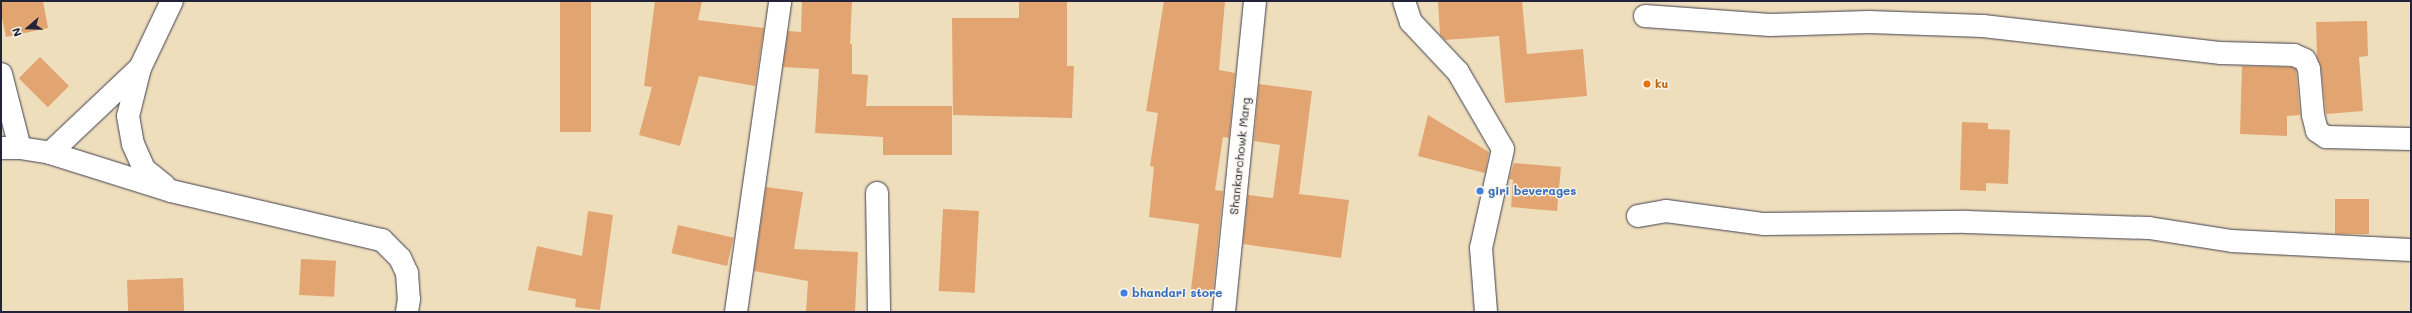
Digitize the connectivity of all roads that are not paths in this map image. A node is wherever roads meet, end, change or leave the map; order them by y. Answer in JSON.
{"nodes":[{"id":1,"x":172,"y":1,"type":"edge"},
{"id":2,"x":780,"y":1,"type":"edge"},
{"id":3,"x":1255,"y":1,"type":"edge"},
{"id":4,"x":1404,"y":1,"type":"edge"},
{"id":5,"x":1645,"y":16,"type":"dead end"},
{"id":6,"x":140,"y":68,"type":"junction"},
{"id":7,"x":1,"y":74,"type":"edge"},
{"id":8,"x":2411,"y":139,"type":"edge"},
{"id":9,"x":10,"y":148,"type":"edge"},
{"id":10,"x":50,"y":153,"type":"junction"},
{"id":11,"x":171,"y":191,"type":"junction"},
{"id":12,"x":877,"y":193,"type":"dead end"},
{"id":13,"x":1638,"y":216,"type":"dead end"},
{"id":14,"x":2411,"y":250,"type":"edge"},
{"id":15,"x":407,"y":312,"type":"edge"},
{"id":16,"x":736,"y":312,"type":"edge"},
{"id":17,"x":879,"y":312,"type":"edge"},
{"id":18,"x":1224,"y":312,"type":"edge"},
{"id":19,"x":1486,"y":312,"type":"edge"}],
"edges":[{"from":1,"to":6,"type":"street"},
{"from":2,"to":16,"type":"street"},
{"from":3,"to":18,"type":"street","name":"Shankarchowk Marg"},
{"from":4,"to":19,"type":"street"},
{"from":5,"to":8,"type":"street"},
{"from":6,"to":10,"type":"street"},
{"from":6,"to":11,"type":"street"},
{"from":7,"to":9,"type":"street"},
{"from":9,"to":10,"type":"street"},
{"from":10,"to":11,"type":"street"},
{"from":11,"to":15,"type":"street"},
{"from":12,"to":17,"type":"street"},
{"from":13,"to":14,"type":"street"}]}
